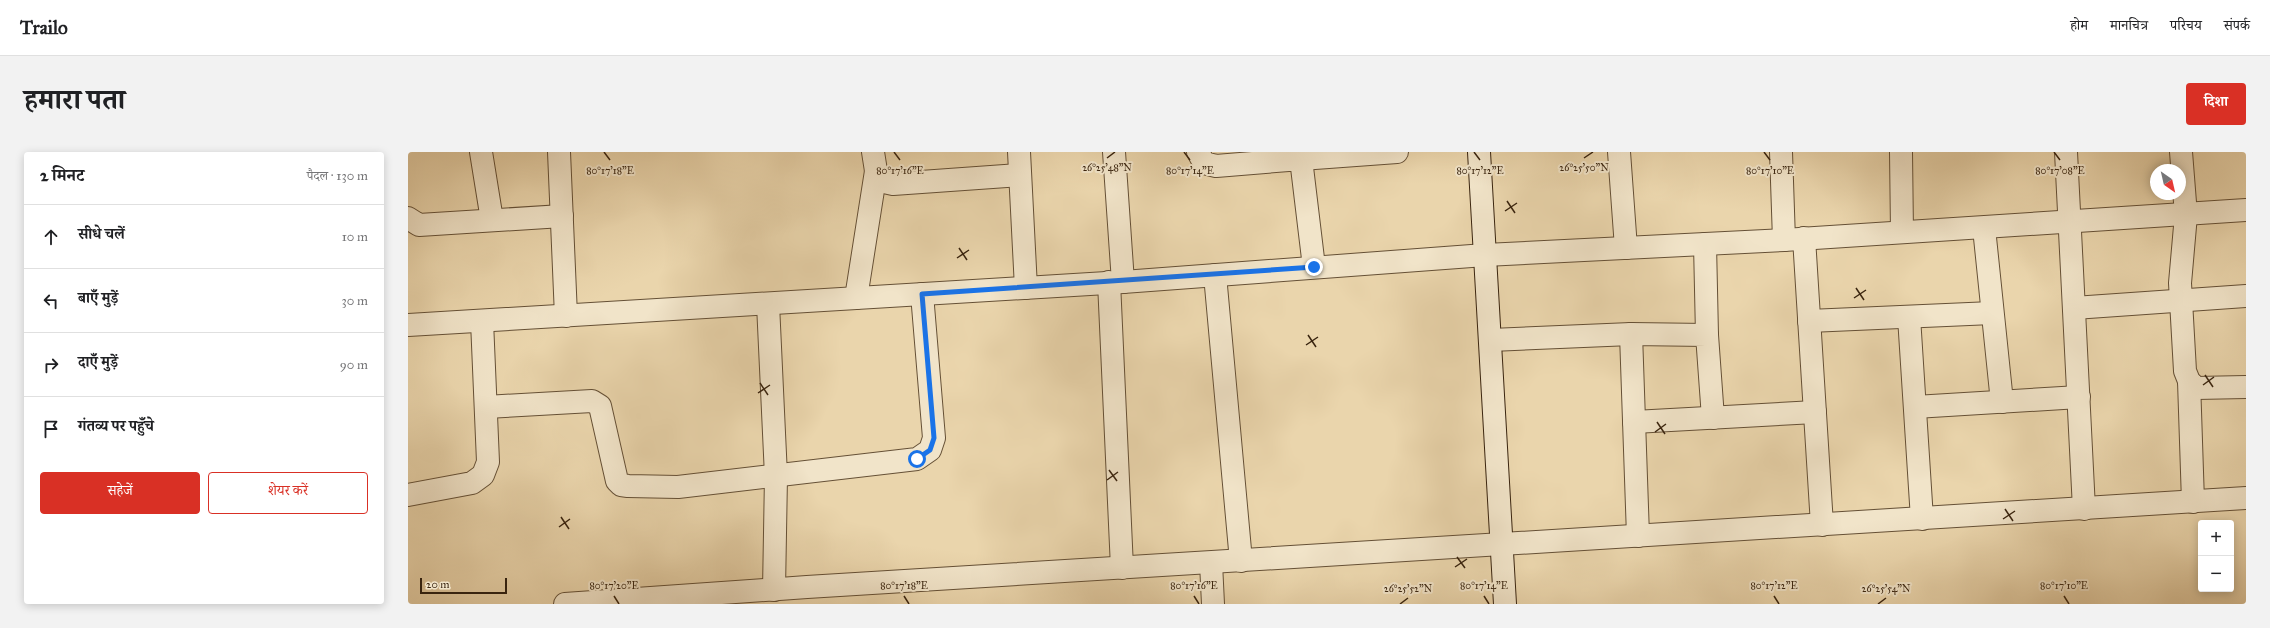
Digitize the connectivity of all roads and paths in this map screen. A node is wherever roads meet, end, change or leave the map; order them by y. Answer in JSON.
{"nodes":[{"id":1,"x":482,"y":152,"type":"edge"},
{"id":2,"x":559,"y":152,"type":"edge"},
{"id":3,"x":1019,"y":152,"type":"edge"},
{"id":4,"x":1114,"y":152,"type":"edge"},
{"id":5,"x":1198,"y":152,"type":"edge"},
{"id":6,"x":1397,"y":152,"type":"edge"},
{"id":7,"x":1479,"y":152,"type":"edge"},
{"id":8,"x":1619,"y":152,"type":"edge"},
{"id":9,"x":1782,"y":152,"type":"edge"},
{"id":10,"x":1901,"y":152,"type":"edge"},
{"id":11,"x":2066,"y":152,"type":"edge"},
{"id":12,"x":2181,"y":152,"type":"edge"},
{"id":13,"x":1301,"y":159,"type":"junction"},
{"id":14,"x":875,"y":162,"type":"edge"},
{"id":15,"x":1020,"y":175,"type":"junction"},
{"id":16,"x":2246,"y":210,"type":"edge"},
{"id":17,"x":2186,"y":215,"type":"junction"},
{"id":18,"x":562,"y":216,"type":"junction"},
{"id":19,"x":408,"y":218,"type":"edge"},
{"id":20,"x":492,"y":220,"type":"junction"},
{"id":21,"x":2069,"y":222,"type":"junction"},
{"id":22,"x":1984,"y":228,"type":"junction"},
{"id":23,"x":1902,"y":232,"type":"junction"},
{"id":24,"x":1794,"y":239,"type":"junction"},
{"id":25,"x":1705,"y":244,"type":"junction"},
{"id":26,"x":1626,"y":248,"type":"junction"},
{"id":27,"x":1485,"y":255,"type":"junction"},
{"id":28,"x":1314,"y":267,"type":"junction"},
{"id":29,"x":1215,"y":275,"type":"junction"},
{"id":30,"x":1116,"y":282,"type":"junction"},
{"id":31,"x":1026,"y":288,"type":"junction"},
{"id":32,"x":922,"y":294,"type":"junction"},
{"id":33,"x":2246,"y":296,"type":"edge"},
{"id":34,"x":856,"y":298,"type":"junction"},
{"id":35,"x":2180,"y":301,"type":"junction"},
{"id":36,"x":768,"y":304,"type":"junction"},
{"id":37,"x":2074,"y":308,"type":"junction"},
{"id":38,"x":1992,"y":313,"type":"junction"},
{"id":39,"x":566,"y":316,"type":"junction"},
{"id":40,"x":1909,"y":317,"type":"junction"},
{"id":41,"x":482,"y":321,"type":"junction"},
{"id":42,"x":1809,"y":321,"type":"junction"},
{"id":43,"x":408,"y":325,"type":"edge"},
{"id":44,"x":1631,"y":334,"type":"junction"},
{"id":45,"x":1707,"y":334,"type":"junction"},
{"id":46,"x":1491,"y":340,"type":"junction"},
{"id":47,"x":2189,"y":381,"type":"junction"},
{"id":48,"x":2246,"y":387,"type":"edge"},
{"id":49,"x":2079,"y":397,"type":"junction"},
{"id":50,"x":2002,"y":402,"type":"junction"},
{"id":51,"x":486,"y":407,"type":"junction"},
{"id":52,"x":1915,"y":407,"type":"junction"},
{"id":53,"x":1815,"y":412,"type":"junction"},
{"id":54,"x":1713,"y":418,"type":"junction"},
{"id":55,"x":1634,"y":422,"type":"junction"},
{"id":56,"x":776,"y":476,"type":"junction"},
{"id":57,"x":408,"y":495,"type":"edge"},
{"id":58,"x":2246,"y":498,"type":"edge"},
{"id":59,"x":2192,"y":502,"type":"junction"},
{"id":60,"x":2084,"y":509,"type":"junction"},
{"id":61,"x":1922,"y":519,"type":"junction"},
{"id":62,"x":1822,"y":525,"type":"junction"},
{"id":63,"x":1638,"y":536,"type":"junction"},
{"id":64,"x":1503,"y":544,"type":"junction"},
{"id":65,"x":1241,"y":561,"type":"junction"},
{"id":66,"x":1210,"y":563,"type":"junction"},
{"id":67,"x":1122,"y":568,"type":"junction"},
{"id":68,"x":774,"y":590,"type":"junction"},
{"id":69,"x":565,"y":604,"type":"edge"},
{"id":70,"x":1213,"y":604,"type":"edge"},
{"id":71,"x":1505,"y":604,"type":"edge"}],
"edges":[{"from":1,"to":20,"type":"street"},
{"from":2,"to":18,"type":"street"},
{"from":3,"to":15,"type":"street"},
{"from":4,"to":30,"type":"street"},
{"from":5,"to":13,"type":"street"},
{"from":6,"to":13,"type":"street"},
{"from":7,"to":27,"type":"street"},
{"from":8,"to":26,"type":"street"},
{"from":9,"to":24,"type":"street"},
{"from":10,"to":23,"type":"street"},
{"from":11,"to":21,"type":"street"},
{"from":12,"to":17,"type":"street"},
{"from":13,"to":28,"type":"street"},
{"from":14,"to":15,"type":"street"},
{"from":14,"to":34,"type":"street"},
{"from":15,"to":31,"type":"street"},
{"from":16,"to":17,"type":"street"},
{"from":17,"to":21,"type":"street"},
{"from":17,"to":35,"type":"street"},
{"from":18,"to":20,"type":"street"},
{"from":18,"to":39,"type":"street"},
{"from":19,"to":20,"type":"street"},
{"from":21,"to":22,"type":"street"},
{"from":21,"to":37,"type":"street"},
{"from":22,"to":23,"type":"street"},
{"from":22,"to":38,"type":"street"},
{"from":23,"to":24,"type":"street"},
{"from":24,"to":25,"type":"street"},
{"from":24,"to":42,"type":"street"},
{"from":25,"to":26,"type":"street"},
{"from":25,"to":45,"type":"street"},
{"from":26,"to":27,"type":"street"},
{"from":27,"to":28,"type":"street"},
{"from":27,"to":46,"type":"street"},
{"from":28,"to":29,"type":"street"},
{"from":29,"to":30,"type":"street"},
{"from":29,"to":65,"type":"street"},
{"from":30,"to":31,"type":"street"},
{"from":30,"to":67,"type":"street"},
{"from":31,"to":32,"type":"street"},
{"from":32,"to":34,"type":"street"},
{"from":32,"to":56,"type":"street"},
{"from":33,"to":35,"type":"street"},
{"from":34,"to":36,"type":"street"},
{"from":35,"to":37,"type":"street"},
{"from":35,"to":47,"type":"street"},
{"from":36,"to":39,"type":"street"},
{"from":36,"to":56,"type":"street"},
{"from":37,"to":49,"type":"street"},
{"from":38,"to":40,"type":"street"},
{"from":38,"to":50,"type":"street"},
{"from":39,"to":41,"type":"street"},
{"from":40,"to":42,"type":"street"},
{"from":40,"to":52,"type":"street"},
{"from":41,"to":43,"type":"street"},
{"from":41,"to":51,"type":"street"},
{"from":42,"to":53,"type":"street"},
{"from":44,"to":45,"type":"street"},
{"from":44,"to":46,"type":"street"},
{"from":44,"to":55,"type":"street"},
{"from":45,"to":54,"type":"street"},
{"from":46,"to":64,"type":"street"},
{"from":47,"to":48,"type":"street"},
{"from":47,"to":59,"type":"street"},
{"from":49,"to":50,"type":"street"},
{"from":49,"to":60,"type":"street"},
{"from":50,"to":52,"type":"street"},
{"from":51,"to":56,"type":"street"},
{"from":51,"to":57,"type":"street"},
{"from":52,"to":61,"type":"street"},
{"from":53,"to":54,"type":"street"},
{"from":53,"to":62,"type":"street"},
{"from":54,"to":55,"type":"street"},
{"from":55,"to":63,"type":"street"},
{"from":56,"to":68,"type":"street"},
{"from":58,"to":59,"type":"street"},
{"from":59,"to":60,"type":"street"},
{"from":60,"to":61,"type":"street"},
{"from":61,"to":62,"type":"street"},
{"from":62,"to":63,"type":"street"},
{"from":63,"to":64,"type":"street"},
{"from":64,"to":65,"type":"street"},
{"from":64,"to":71,"type":"street"},
{"from":65,"to":66,"type":"street"},
{"from":66,"to":67,"type":"street"},
{"from":66,"to":70,"type":"street"},
{"from":67,"to":68,"type":"street"},
{"from":68,"to":69,"type":"street"}]}
